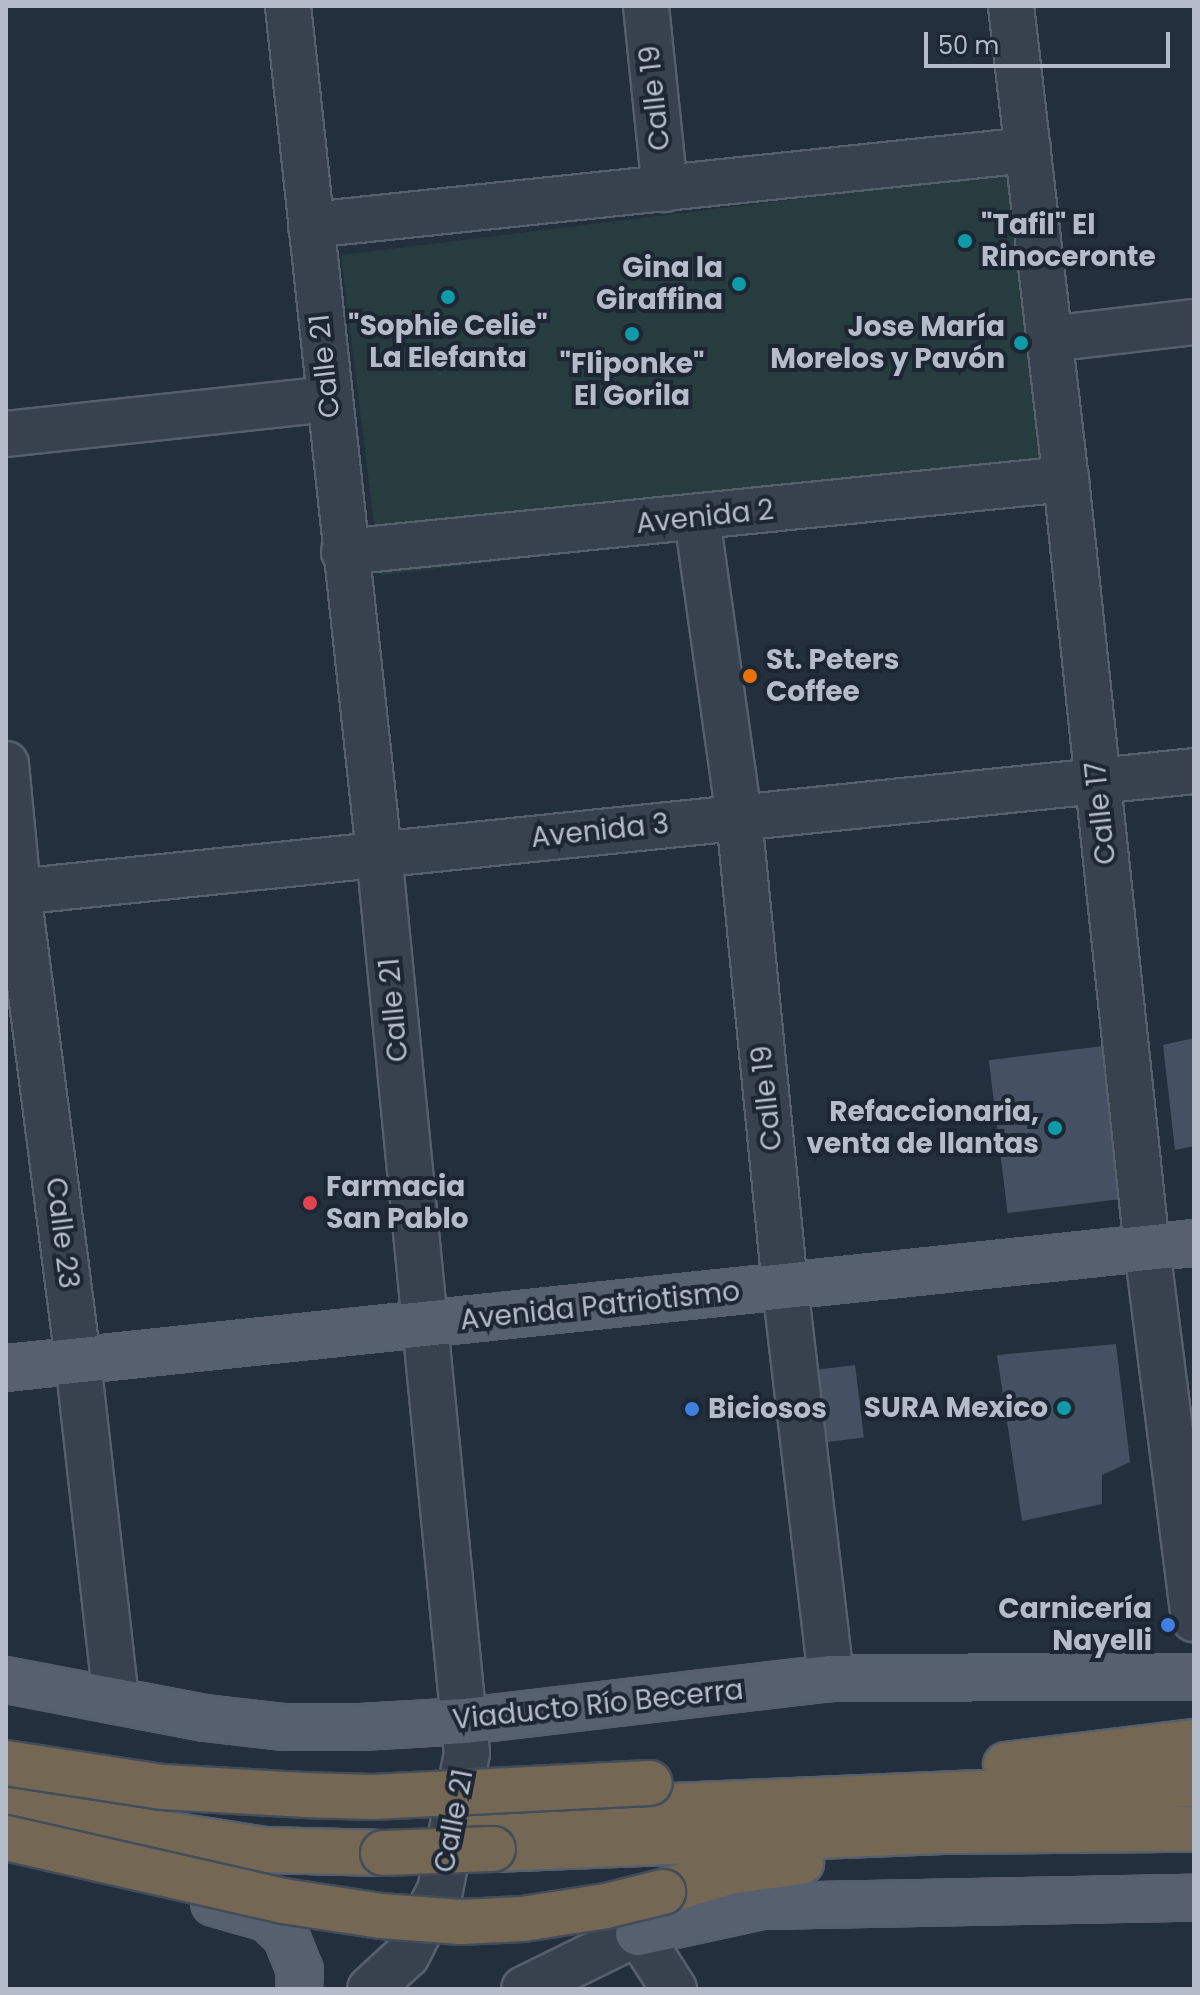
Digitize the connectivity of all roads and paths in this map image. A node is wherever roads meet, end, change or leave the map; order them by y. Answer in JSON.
{"nodes":[{"id":1,"x":288,"y":6,"type":"edge"},
{"id":2,"x":646,"y":6,"type":"edge"},
{"id":3,"x":1011,"y":6,"type":"edge"},
{"id":4,"x":1028,"y":150,"type":"junction"},
{"id":5,"x":665,"y":189,"type":"junction"},
{"id":6,"x":311,"y":225,"type":"junction"},
{"id":7,"x":1194,"y":322,"type":"edge"},
{"id":8,"x":1049,"y":339,"type":"junction"},
{"id":9,"x":329,"y":399,"type":"junction"},
{"id":10,"x":6,"y":434,"type":"edge"},
{"id":11,"x":1066,"y":479,"type":"junction"},
{"id":12,"x":697,"y":518,"type":"junction"},
{"id":13,"x":344,"y":552,"type":"junction"},
{"id":14,"x":6,"y":764,"type":"edge"},
{"id":15,"x":1194,"y":771,"type":"edge"},
{"id":16,"x":1098,"y":780,"type":"junction"},
{"id":17,"x":739,"y":817,"type":"junction"},
{"id":18,"x":379,"y":853,"type":"junction"},
{"id":19,"x":12,"y":893,"type":"edge"},
{"id":20,"x":1194,"y":1243,"type":"edge"},
{"id":21,"x":1147,"y":1248,"type":"junction"},
{"id":22,"x":785,"y":1286,"type":"junction"},
{"id":23,"x":424,"y":1324,"type":"junction"},
{"id":24,"x":78,"y":1361,"type":"junction"},
{"id":25,"x":6,"y":1368,"type":"edge"},
{"id":26,"x":1194,"y":1619,"type":"edge"},
{"id":27,"x":1194,"y":1677,"type":"edge"},
{"id":28,"x":831,"y":1678,"type":"junction"},
{"id":29,"x":6,"y":1680,"type":"edge"},
{"id":30,"x":116,"y":1701,"type":"junction"},
{"id":31,"x":465,"y":1721,"type":"junction"},
{"id":32,"x":1194,"y":1742,"type":"edge"},
{"id":33,"x":6,"y":1763,"type":"edge"},
{"id":34,"x":6,"y":1771,"type":"edge"},
{"id":35,"x":1190,"y":1785,"type":"edge"},
{"id":36,"x":6,"y":1809,"type":"edge"},
{"id":37,"x":1193,"y":1829,"type":"edge"},
{"id":38,"x":949,"y":1831,"type":"junction"},
{"id":39,"x":489,"y":1832,"type":"junction"},
{"id":40,"x":380,"y":1834,"type":"junction"},
{"id":41,"x":6,"y":1838,"type":"edge"},
{"id":42,"x":6,"y":1859,"type":"edge"},
{"id":43,"x":1194,"y":1898,"type":"edge"},
{"id":44,"x":638,"y":1933,"type":"junction"},
{"id":45,"x":299,"y":1989,"type":"edge"},
{"id":46,"x":370,"y":1989,"type":"edge"},
{"id":47,"x":524,"y":1989,"type":"edge"},
{"id":48,"x":674,"y":1989,"type":"edge"}],
"edges":[{"from":1,"to":6,"type":"street","name":"Calle 21"},
{"from":2,"to":5,"type":"street","name":"Calle 19"},
{"from":3,"to":4,"type":"street","name":"Calle 17"},
{"from":4,"to":5,"type":"street"},
{"from":4,"to":8,"type":"street","name":"Calle 17"},
{"from":5,"to":6,"type":"street"},
{"from":6,"to":9,"type":"street","name":"Calle 21"},
{"from":7,"to":8,"type":"street"},
{"from":8,"to":11,"type":"street","name":"Calle 17"},
{"from":9,"to":10,"type":"street"},
{"from":9,"to":13,"type":"street","name":"Calle 21"},
{"from":11,"to":12,"type":"street","name":"Avenida 2"},
{"from":11,"to":16,"type":"street","name":"Calle 17"},
{"from":12,"to":13,"type":"street","name":"Avenida 2"},
{"from":12,"to":17,"type":"street","name":"Calle 19"},
{"from":13,"to":18,"type":"street","name":"Calle 21"},
{"from":14,"to":19,"type":"street","name":"Calle 23"},
{"from":15,"to":16,"type":"street","name":"Avenida 3"},
{"from":16,"to":17,"type":"street","name":"Avenida 3"},
{"from":16,"to":21,"type":"street","name":"Calle 17"},
{"from":17,"to":18,"type":"street","name":"Avenida 3"},
{"from":17,"to":22,"type":"street","name":"Calle 19"},
{"from":18,"to":19,"type":"street","name":"Avenida 3"},
{"from":18,"to":23,"type":"street","name":"Calle 21"},
{"from":19,"to":24,"type":"street","name":"Calle 23"},
{"from":20,"to":21,"type":"main road","name":"Avenida Patriotismo"},
{"from":21,"to":22,"type":"main road","name":"Avenida Patriotismo"},
{"from":21,"to":26,"type":"street","name":"Calle 17"},
{"from":22,"to":23,"type":"main road","name":"Avenida Patriotismo"},
{"from":22,"to":28,"type":"street","name":"Calle 19"},
{"from":23,"to":24,"type":"main road","name":"Avenida Patriotismo"},
{"from":23,"to":31,"type":"street","name":"Calle 21"},
{"from":24,"to":25,"type":"main road","name":"Avenida Patriotismo"},
{"from":24,"to":30,"type":"street","name":"Calle 23"},
{"from":27,"to":28,"type":"main road","name":"Viaducto Río Becerra"},
{"from":28,"to":31,"type":"main road","name":"Viaducto Río Becerra"},
{"from":29,"to":30,"type":"main road","name":"Viaducto Río Becerra"},
{"from":30,"to":31,"type":"main road","name":"Viaducto Río Becerra"},
{"from":31,"to":46,"type":"street","name":"Calle 21"},
{"from":32,"to":33,"type":"highway","bridge":true},
{"from":34,"to":40,"type":"highway"},
{"from":35,"to":39,"type":"highway"},
{"from":36,"to":40,"type":"highway"},
{"from":37,"to":38,"type":"highway"},
{"from":38,"to":39,"type":"highway"},
{"from":38,"to":41,"type":"highway","bridge":true},
{"from":39,"to":40,"type":"highway"},
{"from":42,"to":45,"type":"main road"},
{"from":43,"to":44,"type":"main road"},
{"from":44,"to":47,"type":"street"},
{"from":44,"to":48,"type":"street"}]}
